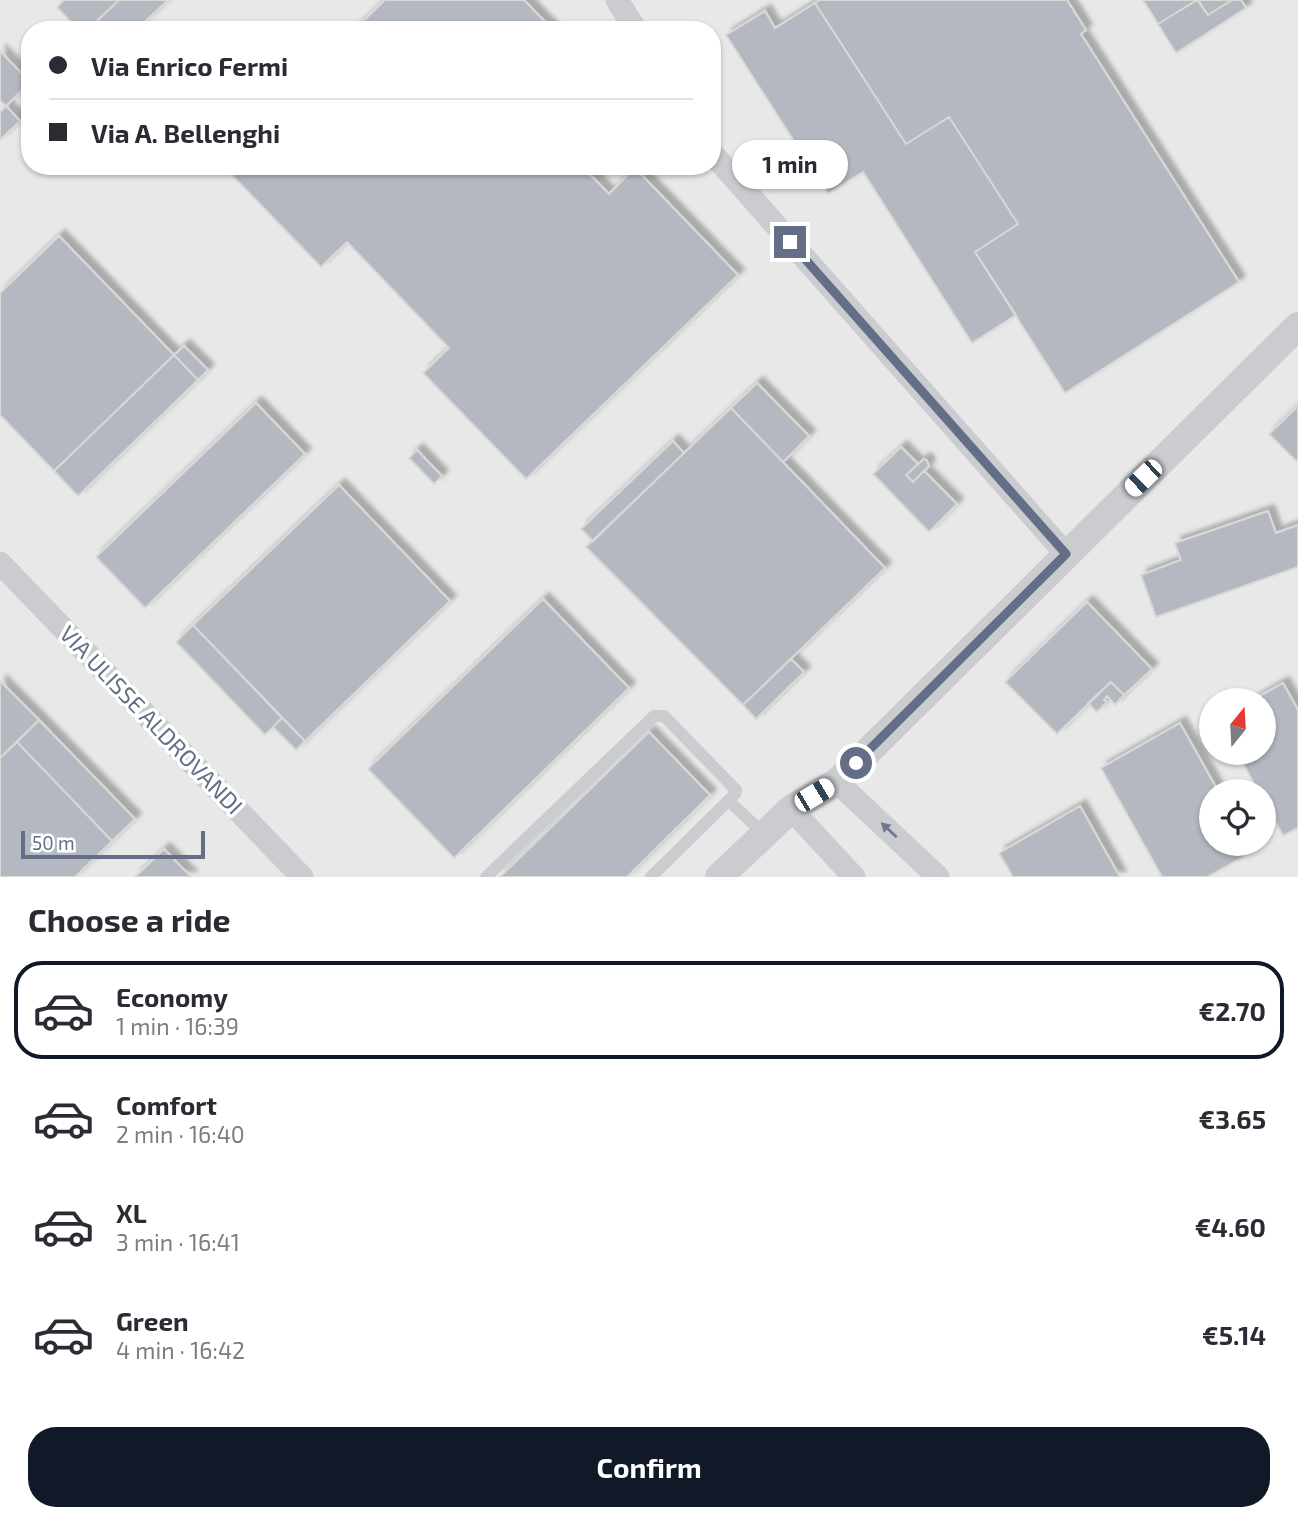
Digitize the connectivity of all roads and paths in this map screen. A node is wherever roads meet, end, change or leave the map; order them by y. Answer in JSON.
{"nodes":[{"id":1,"x":617,"y":0,"type":"edge"},
{"id":2,"x":630,"y":21,"type":"edge"},
{"id":3,"x":721,"y":163,"type":"edge"},
{"id":4,"x":1298,"y":326,"type":"edge"},
{"id":5,"x":1066,"y":554,"type":"junction"},
{"id":6,"x":0,"y":563,"type":"edge"},
{"id":7,"x":837,"y":782,"type":"junction"},
{"id":8,"x":729,"y":801,"type":"junction"},
{"id":9,"x":791,"y":809,"type":"junction"},
{"id":10,"x":764,"y":834,"type":"junction"},
{"id":11,"x":302,"y":877,"type":"edge"},
{"id":12,"x":486,"y":877,"type":"edge"},
{"id":13,"x":652,"y":877,"type":"edge"},
{"id":14,"x":719,"y":877,"type":"edge"},
{"id":15,"x":853,"y":877,"type":"edge"},
{"id":16,"x":939,"y":877,"type":"edge"}],
"edges":[{"from":1,"to":2,"type":"street"},
{"from":3,"to":5,"type":"street"},
{"from":4,"to":5,"type":"street"},
{"from":5,"to":7,"type":"street"},
{"from":6,"to":11,"type":"street","name":"VIA ULISSE ALDROVANDI"},
{"from":7,"to":9,"type":"street"},
{"from":16,"to":7,"type":"street","one_way":true},
{"from":8,"to":10,"type":"lane"},
{"from":8,"to":12,"type":"lane"},
{"from":8,"to":13,"type":"lane"},
{"from":9,"to":10,"type":"street"},
{"from":9,"to":15,"type":"street"},
{"from":10,"to":14,"type":"street"}]}
